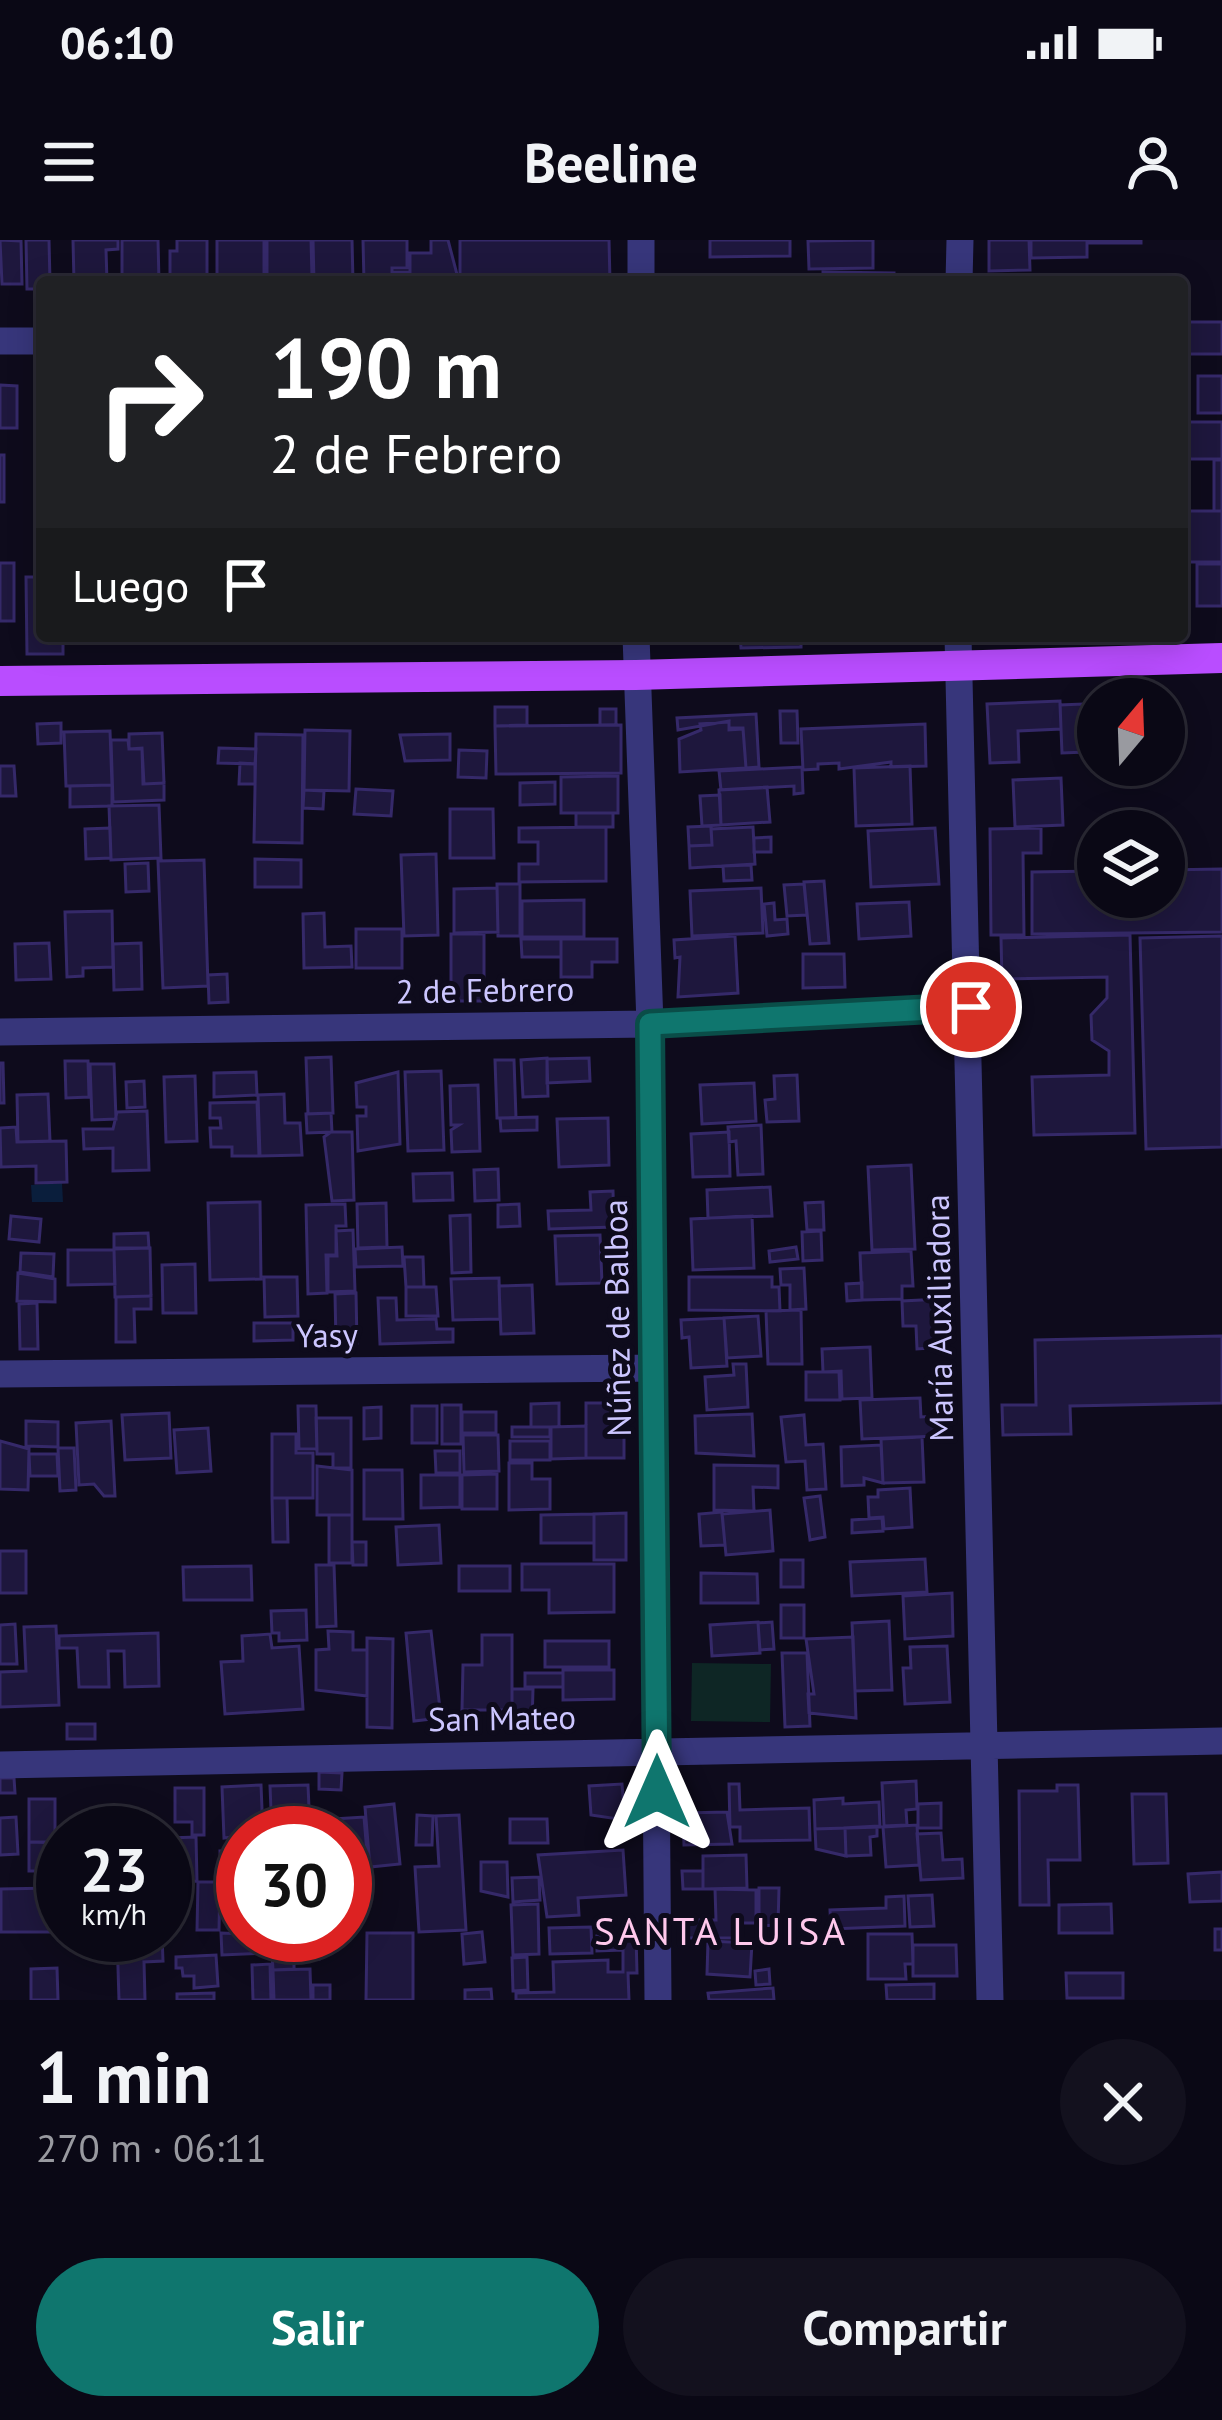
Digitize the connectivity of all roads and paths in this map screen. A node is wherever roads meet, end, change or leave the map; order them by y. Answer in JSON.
{"nodes":[{"id":1,"x":641,"y":240,"type":"edge"},
{"id":2,"x":959,"y":240,"type":"edge"},
{"id":3,"x":641,"y":276,"type":"edge"},
{"id":4,"x":959,"y":276,"type":"edge"},
{"id":5,"x":36,"y":340,"type":"edge"},
{"id":6,"x":0,"y":341,"type":"edge"},
{"id":7,"x":637,"y":642,"type":"edge"},
{"id":8,"x":958,"y":652,"type":"edge"},
{"id":9,"x":1222,"y":658,"type":"edge"},
{"id":10,"x":636,"y":676,"type":"junction"},
{"id":11,"x":0,"y":681,"type":"edge"},
{"id":12,"x":971,"y":1007,"type":"junction"},
{"id":13,"x":650,"y":1024,"type":"junction"},
{"id":14,"x":0,"y":1032,"type":"edge"},
{"id":15,"x":654,"y":1368,"type":"junction"},
{"id":16,"x":0,"y":1374,"type":"edge"},
{"id":17,"x":1222,"y":1741,"type":"edge"},
{"id":18,"x":981,"y":1743,"type":"junction"},
{"id":19,"x":656,"y":1750,"type":"junction"},
{"id":20,"x":0,"y":1765,"type":"edge"},
{"id":21,"x":658,"y":2000,"type":"edge"},
{"id":22,"x":990,"y":2000,"type":"edge"}],
"edges":[{"from":1,"to":3,"type":"street"},
{"from":2,"to":4,"type":"street"},
{"from":5,"to":6,"type":"street"},
{"from":7,"to":10,"type":"street","name":"Núñez de Balboa"},
{"from":8,"to":9,"type":"main road"},
{"from":8,"to":10,"type":"main road"},
{"from":8,"to":12,"type":"street","name":"María Auxiliadora"},
{"from":10,"to":11,"type":"main road"},
{"from":10,"to":13,"type":"street","name":"Núñez de Balboa"},
{"from":12,"to":13,"type":"street","name":"2 de Febrero"},
{"from":12,"to":18,"type":"street","name":"María Auxiliadora"},
{"from":13,"to":14,"type":"street","name":"2 de Febrero"},
{"from":13,"to":15,"type":"street","name":"Núñez de Balboa"},
{"from":15,"to":16,"type":"street","name":"Yasy"},
{"from":15,"to":19,"type":"street","name":"Núñez de Balboa"},
{"from":17,"to":18,"type":"street","name":"San Mateo"},
{"from":18,"to":19,"type":"street","name":"San Mateo"},
{"from":18,"to":22,"type":"street","name":"María Auxiliadora"},
{"from":19,"to":20,"type":"street","name":"San Mateo"},
{"from":19,"to":21,"type":"street","name":"Núñez de Balboa"}]}
